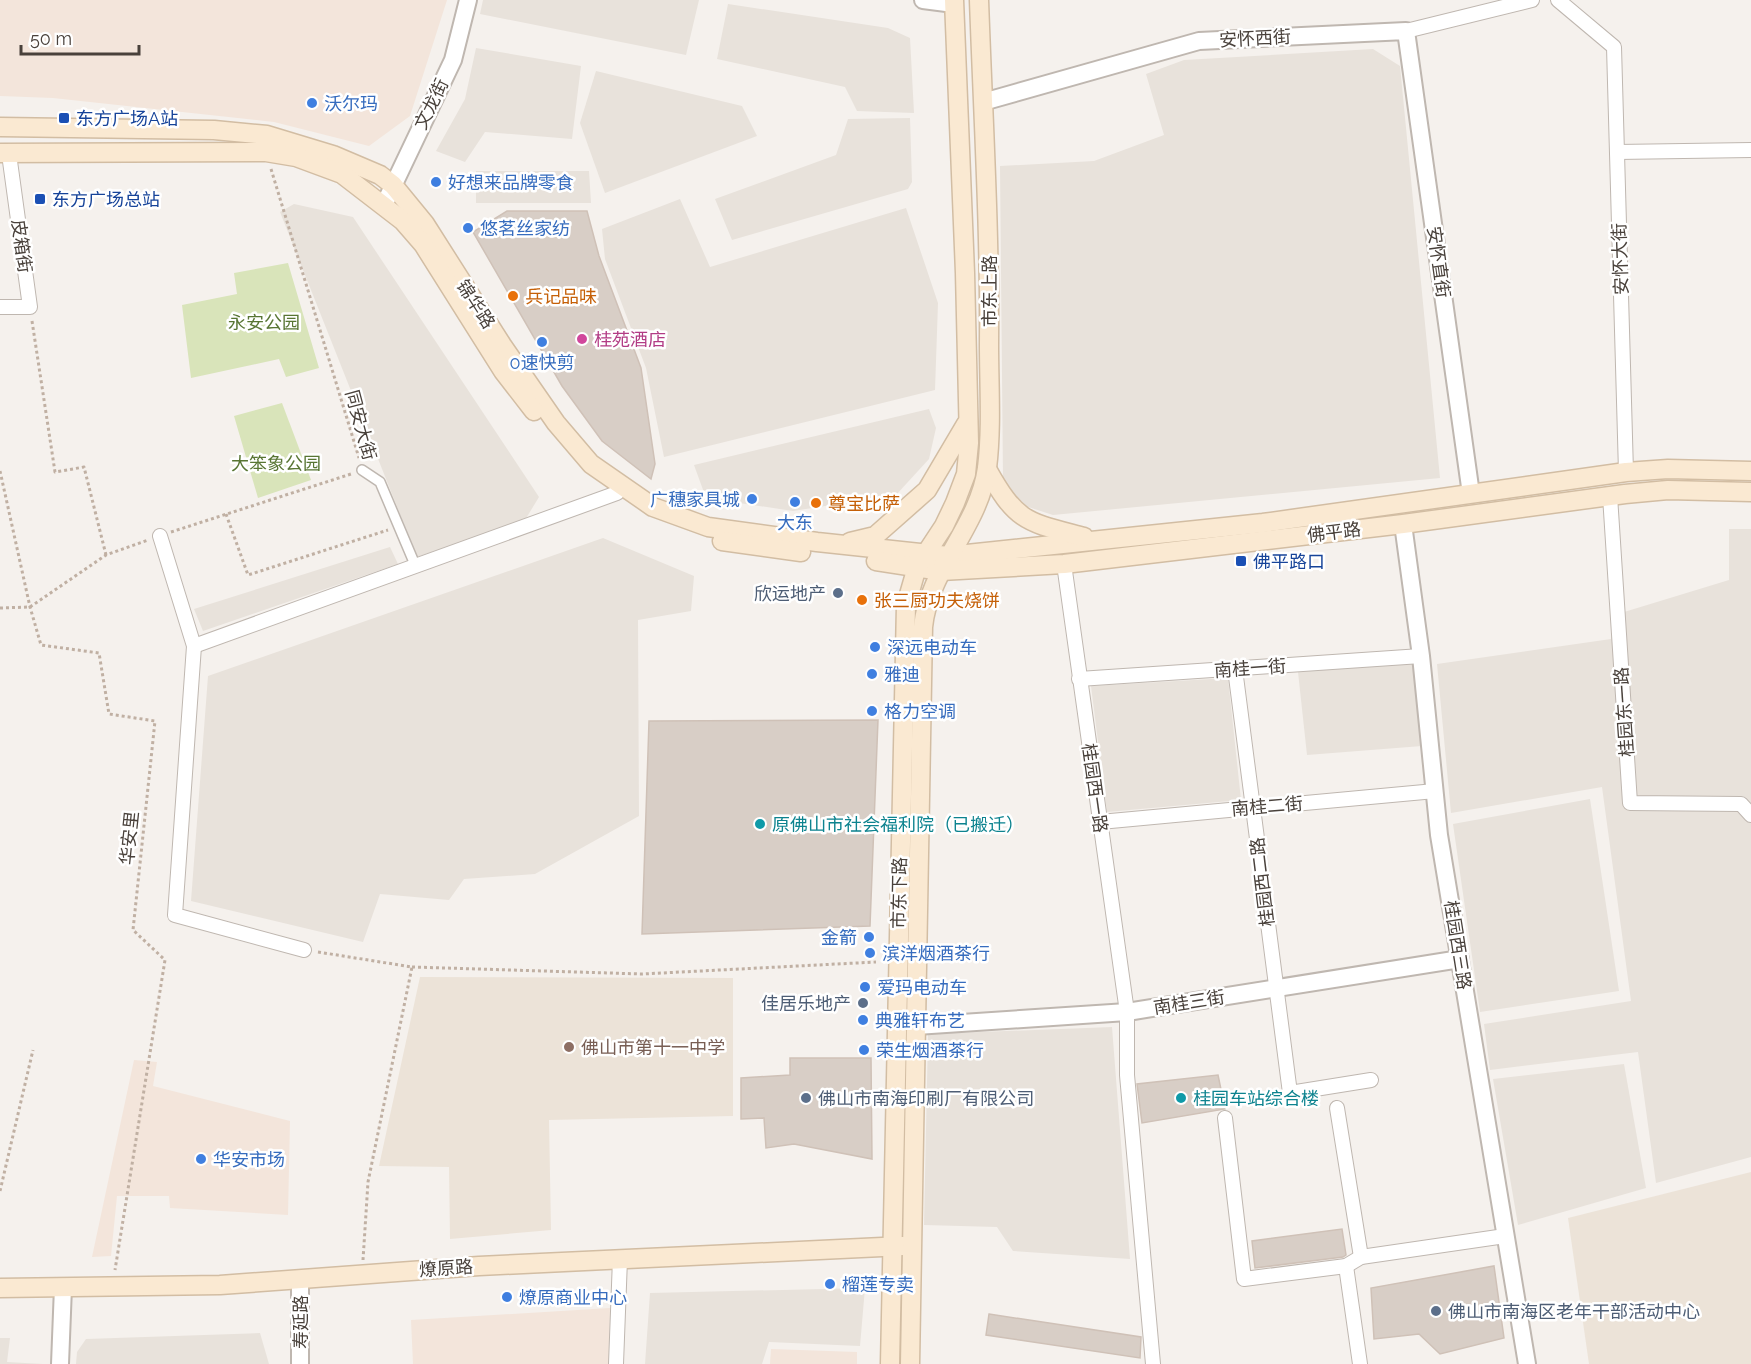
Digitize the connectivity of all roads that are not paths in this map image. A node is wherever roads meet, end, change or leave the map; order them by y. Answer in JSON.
{"nodes":[{"id":1,"x":468,"y":0,"type":"edge"},
{"id":2,"x":923,"y":0,"type":"edge"},
{"id":3,"x":979,"y":0,"type":"edge"},
{"id":4,"x":1532,"y":0,"type":"edge"},
{"id":5,"x":1558,"y":0,"type":"edge"},
{"id":6,"x":954,"y":2,"type":"edge"},
{"id":7,"x":1406,"y":31,"type":"junction"},
{"id":8,"x":982,"y":102,"type":"junction"},
{"id":9,"x":0,"y":127,"type":"edge"},
{"id":10,"x":1751,"y":150,"type":"edge"},
{"id":11,"x":1617,"y":152,"type":"junction"},
{"id":12,"x":5,"y":154,"type":"edge"},
{"id":13,"x":393,"y":185,"type":"junction"},
{"id":14,"x":384,"y":205,"type":"junction"},
{"id":15,"x":0,"y":307,"type":"edge"},
{"id":16,"x":966,"y":424,"type":"junction"},
{"id":17,"x":987,"y":469,"type":"junction"},
{"id":18,"x":362,"y":470,"type":"road end"},
{"id":19,"x":1751,"y":471,"type":"edge"},
{"id":20,"x":1626,"y":472,"type":"junction"},
{"id":21,"x":1751,"y":492,"type":"edge"},
{"id":22,"x":617,"y":493,"type":"junction"},
{"id":23,"x":1472,"y":494,"type":"junction"},
{"id":24,"x":1610,"y":496,"type":"junction"},
{"id":25,"x":1403,"y":524,"type":"junction"},
{"id":26,"x":160,"y":536,"type":"road end"},
{"id":27,"x":1094,"y":540,"type":"junction"},
{"id":28,"x":837,"y":544,"type":"junction"},
{"id":29,"x":921,"y":561,"type":"junction"},
{"id":30,"x":945,"y":563,"type":"junction"},
{"id":31,"x":1064,"y":564,"type":"junction"},
{"id":32,"x":416,"y":567,"type":"junction"},
{"id":33,"x":194,"y":646,"type":"junction"},
{"id":34,"x":1421,"y":656,"type":"junction"},
{"id":35,"x":1235,"y":669,"type":"junction"},
{"id":36,"x":1079,"y":679,"type":"junction"},
{"id":37,"x":1435,"y":790,"type":"junction"},
{"id":38,"x":1252,"y":807,"type":"junction"},
{"id":39,"x":1751,"y":815,"type":"edge"},
{"id":40,"x":1100,"y":822,"type":"junction"},
{"id":41,"x":304,"y":950,"type":"road end"},
{"id":42,"x":1460,"y":959,"type":"junction"},
{"id":43,"x":1274,"y":989,"type":"junction"},
{"id":44,"x":1127,"y":1012,"type":"junction"},
{"id":45,"x":916,"y":1026,"type":"junction"},
{"id":46,"x":1371,"y":1080,"type":"dead end"},
{"id":47,"x":1337,"y":1108,"type":"dead end"},
{"id":48,"x":1225,"y":1118,"type":"dead end"},
{"id":49,"x":1505,"y":1236,"type":"junction"},
{"id":50,"x":892,"y":1246,"type":"junction"},
{"id":51,"x":912,"y":1246,"type":"junction"},
{"id":52,"x":1361,"y":1257,"type":"junction"},
{"id":53,"x":620,"y":1259,"type":"junction"},
{"id":54,"x":1346,"y":1266,"type":"junction"},
{"id":55,"x":300,"y":1280,"type":"junction"},
{"id":56,"x":63,"y":1287,"type":"junction"},
{"id":57,"x":0,"y":1288,"type":"edge"},
{"id":58,"x":60,"y":1364,"type":"edge"},
{"id":59,"x":300,"y":1364,"type":"edge"},
{"id":60,"x":616,"y":1364,"type":"edge"},
{"id":61,"x":890,"y":1364,"type":"edge"},
{"id":62,"x":910,"y":1364,"type":"edge"},
{"id":63,"x":1153,"y":1364,"type":"edge"},
{"id":64,"x":1360,"y":1364,"type":"edge"},
{"id":65,"x":1527,"y":1364,"type":"edge"}],
"edges":[{"from":1,"to":13,"type":"street","name":"文龙街"},
{"from":2,"to":6,"type":"street"},
{"from":3,"to":8,"type":"main road","name":"市东上路"},
{"from":4,"to":7,"type":"street","name":"安怀西街"},
{"from":5,"to":11,"type":"street","name":"安怀大街"},
{"from":6,"to":16,"type":"main road","name":"市东上路"},
{"from":7,"to":8,"type":"street","name":"安怀西街"},
{"from":7,"to":23,"type":"street","name":"安怀直街"},
{"from":8,"to":17,"type":"main road","name":"市东上路"},
{"from":9,"to":13,"type":"main road","name":"锦华路"},
{"from":10,"to":11,"type":"street"},
{"from":11,"to":20,"type":"street","name":"安怀大街"},
{"from":12,"to":14,"type":"main road","name":"锦华路"},
{"from":12,"to":15,"type":"street","name":"皮箱街"},
{"from":13,"to":14,"type":"street","name":"文龙街"},
{"from":13,"to":28,"type":"main road","name":"锦华路"},
{"from":14,"to":22,"type":"main road","name":"锦华路"},
{"from":16,"to":28,"type":"main road"},
{"from":16,"to":29,"type":"main road","name":"市东上路"},
{"from":17,"to":27,"type":"main road"},
{"from":17,"to":30,"type":"main road","name":"市东上路"},
{"from":18,"to":32,"type":"street"},
{"from":19,"to":20,"type":"main road","name":"佛平路"},
{"from":20,"to":23,"type":"main road","name":"佛平路"},
{"from":21,"to":24,"type":"main road","name":"佛平路"},
{"from":22,"to":29,"type":"main road","name":"锦华路"},
{"from":22,"to":32,"type":"street"},
{"from":23,"to":27,"type":"main road","name":"佛平路"},
{"from":24,"to":25,"type":"main road","name":"佛平路"},
{"from":24,"to":39,"type":"street","name":"桂园东一路"},
{"from":25,"to":31,"type":"main road","name":"佛平路"},
{"from":25,"to":34,"type":"street","name":"桂园西三路"},
{"from":26,"to":33,"type":"street"},
{"from":27,"to":30,"type":"main road","name":"佛平路"},
{"from":28,"to":29,"type":"main road","name":"锦华路"},
{"from":29,"to":30,"type":"main road","name":"佛平路"},
{"from":29,"to":50,"type":"main road","name":"市东下路"},
{"from":30,"to":31,"type":"main road","name":"佛平路"},
{"from":30,"to":45,"type":"main road","name":"市东下路"},
{"from":31,"to":36,"type":"street","name":"桂园西一路"},
{"from":32,"to":33,"type":"street"},
{"from":33,"to":41,"type":"street"},
{"from":34,"to":35,"type":"street","name":"南桂一街"},
{"from":34,"to":37,"type":"street","name":"桂园西三路"},
{"from":35,"to":36,"type":"street","name":"南桂一街"},
{"from":35,"to":38,"type":"street","name":"桂园西二路"},
{"from":36,"to":40,"type":"street","name":"桂园西一路"},
{"from":37,"to":38,"type":"street","name":"南桂二街"},
{"from":37,"to":42,"type":"street","name":"桂园西三路"},
{"from":38,"to":40,"type":"street","name":"南桂二街"},
{"from":38,"to":43,"type":"street","name":"桂园西二路"},
{"from":40,"to":44,"type":"street","name":"桂园西一路"},
{"from":42,"to":43,"type":"street","name":"南桂三街"},
{"from":42,"to":49,"type":"street","name":"桂园西三路"},
{"from":43,"to":44,"type":"street","name":"南桂三街"},
{"from":43,"to":46,"type":"street","name":"桂园西二路"},
{"from":44,"to":45,"type":"street","name":"南桂三街"},
{"from":44,"to":63,"type":"street","name":"桂园西一路"},
{"from":45,"to":51,"type":"main road","name":"市东下路"},
{"from":47,"to":52,"type":"street"},
{"from":48,"to":54,"type":"street"},
{"from":49,"to":52,"type":"street"},
{"from":49,"to":65,"type":"street","name":"桂园西三路"},
{"from":50,"to":51,"type":"main road","name":"燎原路"},
{"from":50,"to":53,"type":"main road","name":"燎原路"},
{"from":50,"to":61,"type":"main road","name":"市东下路"},
{"from":51,"to":62,"type":"main road","name":"市东下路"},
{"from":52,"to":54,"type":"street"},
{"from":53,"to":55,"type":"main road","name":"燎原路"},
{"from":53,"to":60,"type":"street"},
{"from":54,"to":64,"type":"street"},
{"from":55,"to":56,"type":"main road","name":"燎原路"},
{"from":55,"to":59,"type":"street","name":"寿延路"},
{"from":56,"to":57,"type":"main road","name":"燎原路"},
{"from":56,"to":58,"type":"street"}]}
